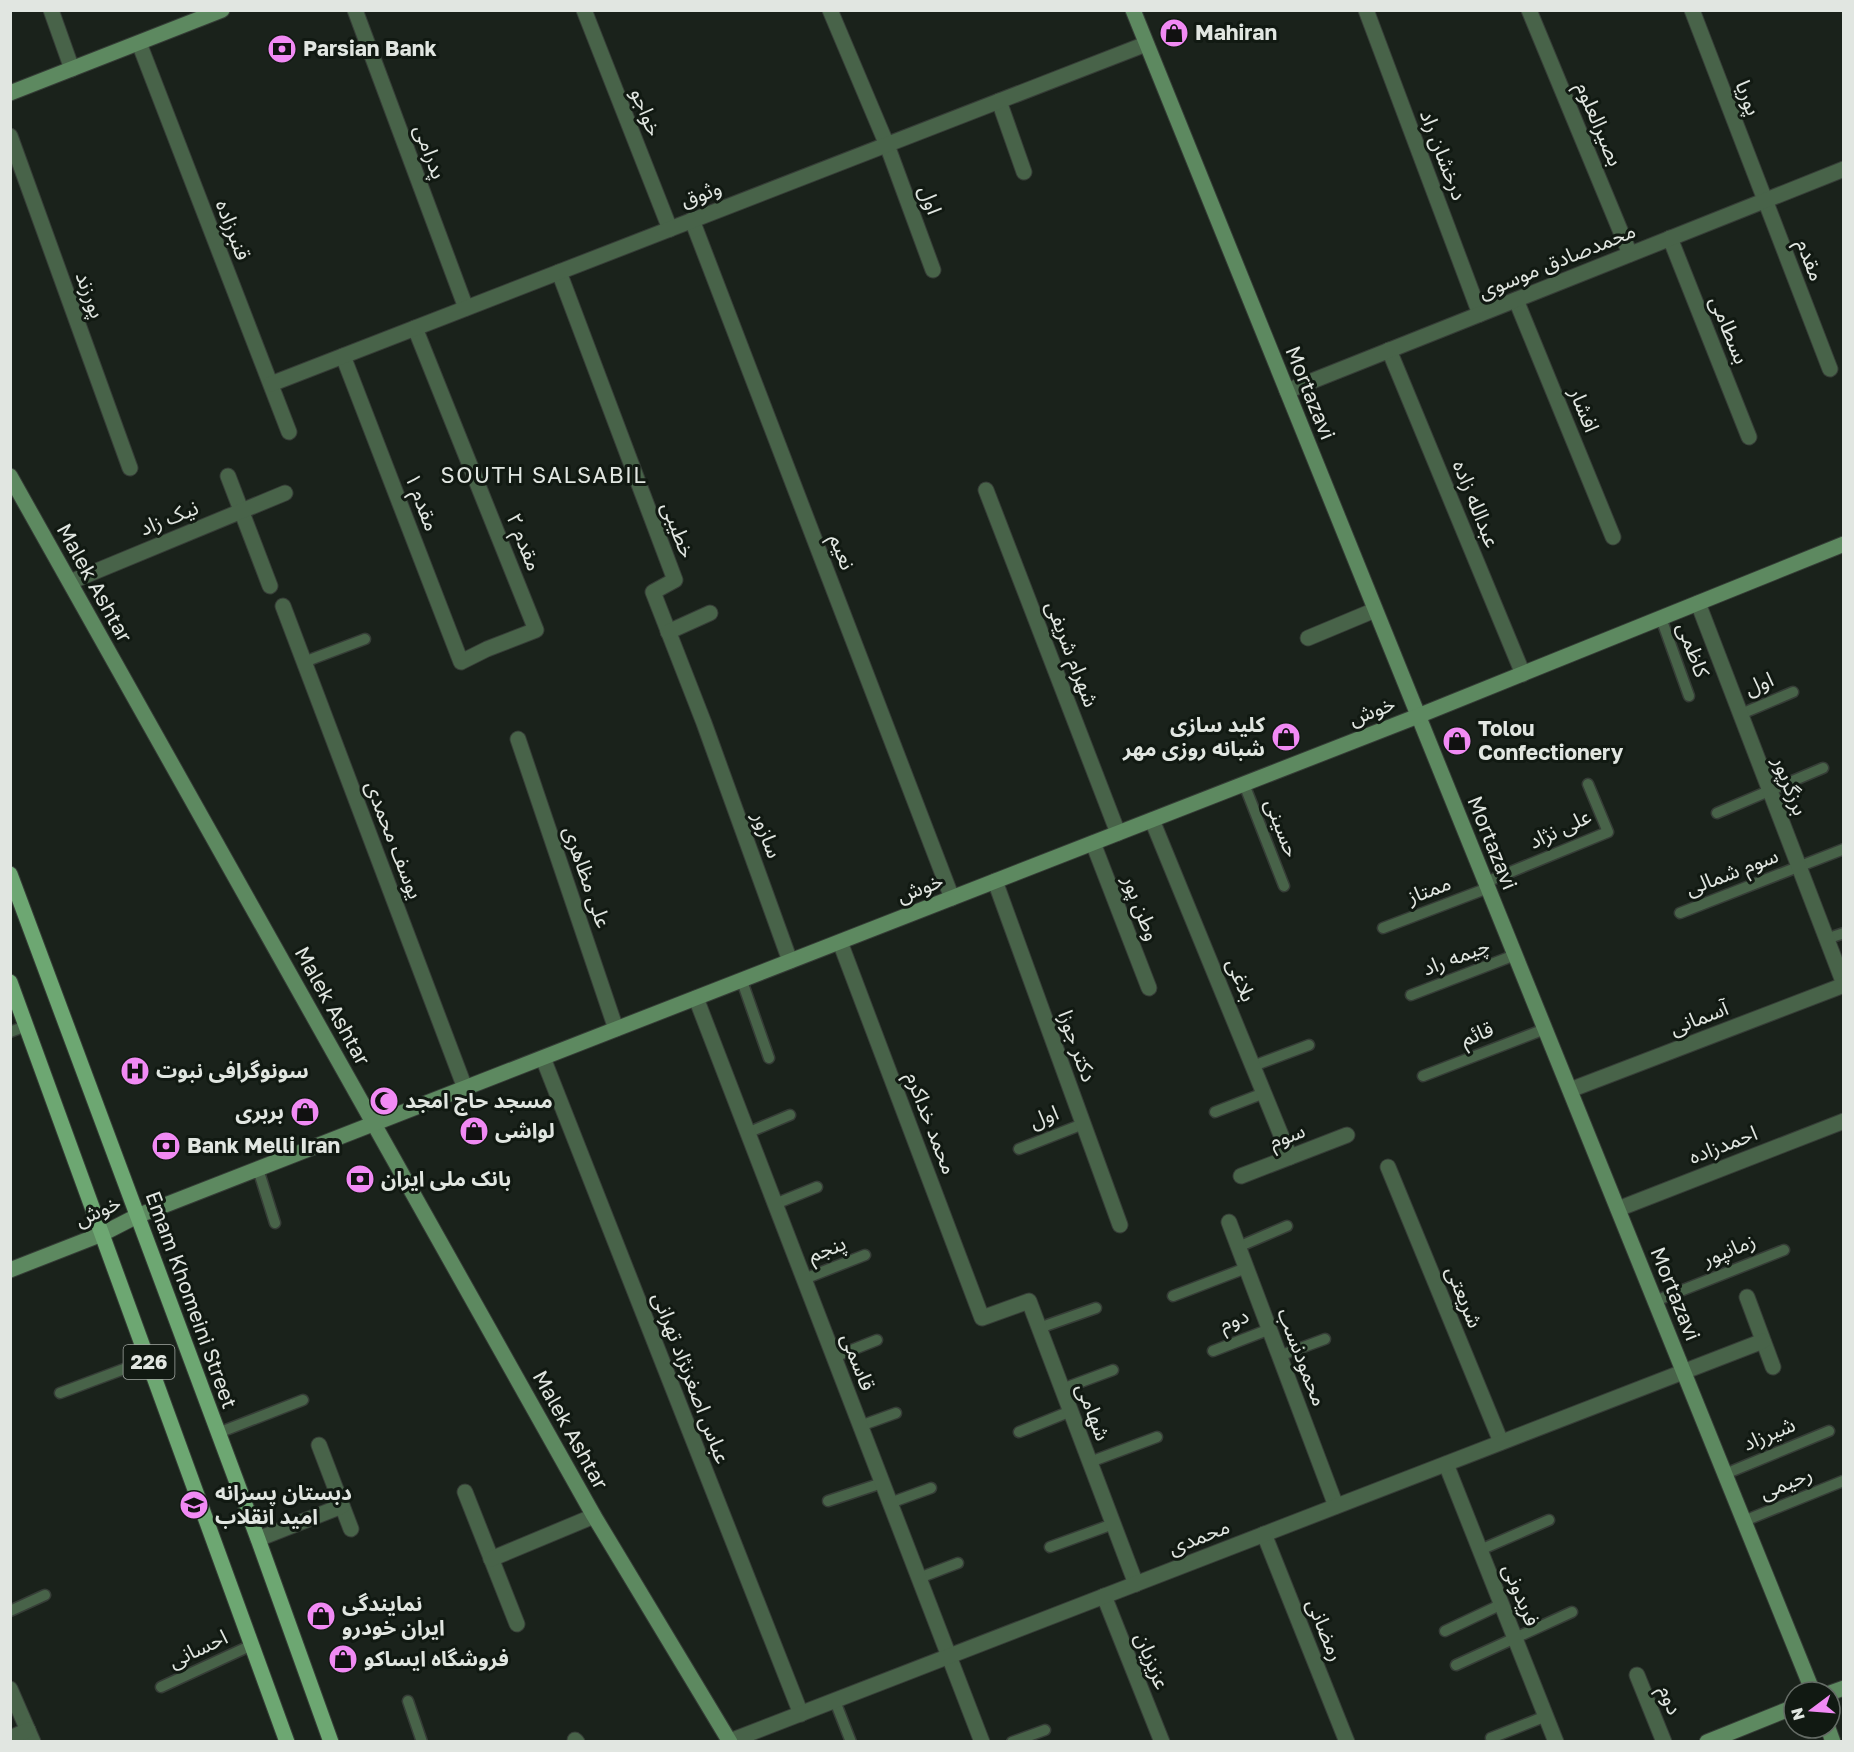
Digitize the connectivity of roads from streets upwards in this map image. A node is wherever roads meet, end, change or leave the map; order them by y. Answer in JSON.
{"nodes":[{"id":1,"x":51,"y":10,"type":"edge"},
{"id":2,"x":355,"y":10,"type":"edge"},
{"id":3,"x":584,"y":10,"type":"edge"},
{"id":4,"x":830,"y":10,"type":"edge"},
{"id":5,"x":1133,"y":10,"type":"edge"},
{"id":6,"x":1366,"y":10,"type":"edge"},
{"id":7,"x":1529,"y":10,"type":"edge"},
{"id":8,"x":1692,"y":10,"type":"edge"},
{"id":9,"x":216,"y":12,"type":"edge"},
{"id":10,"x":139,"y":43,"type":"junction"},
{"id":11,"x":1146,"y":44,"type":"junction"},
{"id":12,"x":72,"y":69,"type":"junction"},
{"id":13,"x":10,"y":93,"type":"edge"},
{"id":14,"x":999,"y":101,"type":"junction"},
{"id":15,"x":10,"y":135,"type":"edge"},
{"id":16,"x":886,"y":145,"type":"junction"},
{"id":17,"x":1844,"y":169,"type":"edge"},
{"id":18,"x":1024,"y":172,"type":"dead end"},
{"id":19,"x":1765,"y":201,"type":"junction"},
{"id":20,"x":693,"y":220,"type":"junction"},
{"id":21,"x":670,"y":229,"type":"junction"},
{"id":22,"x":1670,"y":238,"type":"junction"},
{"id":23,"x":1630,"y":254,"type":"junction"},
{"id":24,"x":933,"y":270,"type":"dead end"},
{"id":25,"x":560,"y":272,"type":"junction"},
{"id":26,"x":1516,"y":300,"type":"junction"},
{"id":27,"x":466,"y":308,"type":"junction"},
{"id":28,"x":1480,"y":314,"type":"junction"},
{"id":29,"x":415,"y":328,"type":"junction"},
{"id":30,"x":1389,"y":350,"type":"junction"},
{"id":31,"x":343,"y":356,"type":"junction"},
{"id":32,"x":1830,"y":369,"type":"dead end"},
{"id":33,"x":271,"y":384,"type":"junction"},
{"id":34,"x":1287,"y":391,"type":"junction"},
{"id":35,"x":289,"y":432,"type":"dead end"},
{"id":36,"x":1749,"y":437,"type":"dead end"},
{"id":37,"x":130,"y":468,"type":"dead end"},
{"id":38,"x":10,"y":476,"type":"edge"},
{"id":39,"x":228,"y":476,"type":"dead end"},
{"id":40,"x":986,"y":489,"type":"dead end"},
{"id":41,"x":285,"y":493,"type":"dead end"},
{"id":42,"x":241,"y":511,"type":"junction"},
{"id":43,"x":1613,"y":537,"type":"dead end"},
{"id":44,"x":1844,"y":544,"type":"edge"},
{"id":45,"x":70,"y":582,"type":"junction"},
{"id":46,"x":270,"y":586,"type":"dead end"},
{"id":47,"x":1698,"y":603,"type":"junction"},
{"id":48,"x":284,"y":606,"type":"dead end"},
{"id":49,"x":1376,"y":610,"type":"junction"},
{"id":50,"x":710,"y":614,"type":"dead end"},
{"id":51,"x":668,"y":632,"type":"junction"},
{"id":52,"x":1308,"y":638,"type":"dead end"},
{"id":53,"x":461,"y":662,"type":"joint"},
{"id":54,"x":1523,"y":674,"type":"junction"},
{"id":55,"x":1418,"y":716,"type":"junction"},
{"id":56,"x":704,"y":723,"type":"joint"},
{"id":57,"x":518,"y":739,"type":"dead end"},
{"id":58,"x":1152,"y":820,"type":"junction"},
{"id":59,"x":1118,"y":833,"type":"junction"},
{"id":60,"x":1093,"y":843,"type":"junction"},
{"id":61,"x":10,"y":874,"type":"edge"},
{"id":62,"x":995,"y":881,"type":"junction"},
{"id":63,"x":952,"y":898,"type":"junction"},
{"id":64,"x":840,"y":942,"type":"junction"},
{"id":65,"x":790,"y":961,"type":"junction"},
{"id":66,"x":10,"y":982,"type":"edge"},
{"id":67,"x":1844,"y":984,"type":"edge"},
{"id":68,"x":1149,"y":988,"type":"dead end"},
{"id":69,"x":696,"y":998,"type":"junction"},
{"id":70,"x":616,"y":1029,"type":"junction"},
{"id":71,"x":543,"y":1058,"type":"junction"},
{"id":72,"x":465,"y":1088,"type":"junction"},
{"id":73,"x":1570,"y":1090,"type":"junction"},
{"id":74,"x":1844,"y":1121,"type":"edge"},
{"id":75,"x":374,"y":1124,"type":"junction"},
{"id":76,"x":1347,"y":1135,"type":"dead end"},
{"id":77,"x":1290,"y":1157,"type":"junction"},
{"id":78,"x":1388,"y":1167,"type":"dead end"},
{"id":79,"x":1241,"y":1176,"type":"dead end"},
{"id":80,"x":1618,"y":1209,"type":"junction"},
{"id":81,"x":137,"y":1216,"type":"junction"},
{"id":82,"x":1229,"y":1222,"type":"dead end"},
{"id":83,"x":1120,"y":1226,"type":"dead end"},
{"id":84,"x":102,"y":1233,"type":"junction"},
{"id":85,"x":10,"y":1270,"type":"edge"},
{"id":86,"x":1747,"y":1297,"type":"dead end"},
{"id":87,"x":982,"y":1318,"type":"joint"},
{"id":88,"x":1763,"y":1341,"type":"junction"},
{"id":89,"x":1773,"y":1366,"type":"dead end"},
{"id":90,"x":1683,"y":1372,"type":"junction"},
{"id":91,"x":1501,"y":1442,"type":"junction"},
{"id":92,"x":319,"y":1445,"type":"dead end"},
{"id":93,"x":1446,"y":1464,"type":"junction"},
{"id":94,"x":465,"y":1492,"type":"dead end"},
{"id":95,"x":342,"y":1506,"type":"junction"},
{"id":96,"x":1336,"y":1506,"type":"junction"},
{"id":97,"x":594,"y":1516,"type":"junction"},
{"id":98,"x":351,"y":1529,"type":"dead end"},
{"id":99,"x":1264,"y":1534,"type":"junction"},
{"id":100,"x":258,"y":1539,"type":"junction"},
{"id":101,"x":491,"y":1559,"type":"junction"},
{"id":102,"x":1136,"y":1584,"type":"junction"},
{"id":103,"x":1104,"y":1596,"type":"junction"},
{"id":104,"x":517,"y":1624,"type":"dead end"},
{"id":105,"x":949,"y":1656,"type":"junction"},
{"id":106,"x":1636,"y":1675,"type":"dead end"},
{"id":107,"x":1808,"y":1680,"type":"edge"},
{"id":108,"x":10,"y":1689,"type":"edge"},
{"id":109,"x":1782,"y":1712,"type":"edge"},
{"id":110,"x":801,"y":1713,"type":"junction"},
{"id":111,"x":31,"y":1736,"type":"edge"},
{"id":112,"x":10,"y":1737,"type":"edge"},
{"id":113,"x":730,"y":1741,"type":"edge"},
{"id":114,"x":287,"y":1742,"type":"edge"},
{"id":115,"x":331,"y":1742,"type":"edge"},
{"id":116,"x":982,"y":1742,"type":"edge"},
{"id":117,"x":1162,"y":1742,"type":"edge"},
{"id":118,"x":1347,"y":1742,"type":"edge"},
{"id":119,"x":1556,"y":1742,"type":"edge"},
{"id":120,"x":1664,"y":1742,"type":"edge"},
{"id":121,"x":1707,"y":1742,"type":"edge"}],
"edges":[{"from":1,"to":12,"type":"street"},
{"from":2,"to":27,"type":"street","name":"پدرامی"},
{"from":3,"to":21,"type":"street","name":"خواجو"},
{"from":4,"to":16,"type":"street","name":"اول"},
{"from":5,"to":11,"type":"main road","name":"Mortazavi"},
{"from":6,"to":28,"type":"street","name":"درخشان راد"},
{"from":7,"to":23,"type":"street","name":"بصیرالعلوم"},
{"from":8,"to":19,"type":"street","name":"پوریا"},
{"from":9,"to":10,"type":"main road"},
{"from":10,"to":12,"type":"main road"},
{"from":10,"to":33,"type":"street","name":"قنبرزاده"},
{"from":11,"to":14,"type":"street","name":"وثوق"},
{"from":11,"to":34,"type":"main road","name":"Mortazavi"},
{"from":12,"to":13,"type":"main road"},
{"from":14,"to":16,"type":"street","name":"وثوق"},
{"from":14,"to":18,"type":"street"},
{"from":15,"to":37,"type":"street","name":"پورزند"},
{"from":16,"to":20,"type":"street","name":"وثوق"},
{"from":16,"to":24,"type":"street","name":"اول"},
{"from":17,"to":19,"type":"street","name":"محمدصادق موسوی"},
{"from":19,"to":22,"type":"street","name":"محمدصادق موسوی"},
{"from":19,"to":32,"type":"street","name":"مقدم"},
{"from":20,"to":21,"type":"street","name":"وثوق"},
{"from":20,"to":63,"type":"street","name":"نعیم"},
{"from":21,"to":25,"type":"street","name":"وثوق"},
{"from":22,"to":23,"type":"street","name":"محمدصادق موسوی"},
{"from":22,"to":36,"type":"street","name":"بسطامی"},
{"from":23,"to":26,"type":"street","name":"محمدصادق موسوی"},
{"from":25,"to":27,"type":"street","name":"وثوق"},
{"from":25,"to":51,"type":"street","name":"خطیبی"},
{"from":26,"to":28,"type":"street","name":"محمدصادق موسوی"},
{"from":26,"to":43,"type":"street","name":"افشار"},
{"from":27,"to":29,"type":"street","name":"وثوق"},
{"from":28,"to":30,"type":"street","name":"محمدصادق موسوی"},
{"from":29,"to":31,"type":"street","name":"وثوق"},
{"from":29,"to":53,"type":"street","name":"مقدم ۲"},
{"from":30,"to":34,"type":"street","name":"محمدصادق موسوی"},
{"from":30,"to":54,"type":"street","name":"عبدالله زاده"},
{"from":31,"to":33,"type":"street","name":"وثوق"},
{"from":31,"to":53,"type":"street","name":"مقدم ۱"},
{"from":33,"to":35,"type":"street","name":"قنبرزاده"},
{"from":34,"to":49,"type":"main road","name":"Mortazavi"},
{"from":38,"to":45,"type":"main road","name":"Malek Ashtar"},
{"from":39,"to":42,"type":"street"},
{"from":40,"to":59,"type":"street","name":"شهرام شریفی"},
{"from":41,"to":42,"type":"street","name":"نیک زاد"},
{"from":42,"to":45,"type":"street","name":"نیک زاد"},
{"from":42,"to":46,"type":"street"},
{"from":44,"to":47,"type":"main road","name":"خوش"},
{"from":45,"to":75,"type":"main road","name":"Malek Ashtar"},
{"from":47,"to":54,"type":"main road","name":"خوش"},
{"from":47,"to":67,"type":"street","name":"برزگرپور"},
{"from":48,"to":72,"type":"street","name":"یوسف محمدی"},
{"from":49,"to":52,"type":"street"},
{"from":49,"to":55,"type":"main road","name":"Mortazavi"},
{"from":50,"to":51,"type":"street"},
{"from":51,"to":56,"type":"street","name":"خطیبی"},
{"from":54,"to":55,"type":"main road","name":"خوش"},
{"from":55,"to":58,"type":"main road","name":"خوش"},
{"from":55,"to":73,"type":"main road","name":"Mortazavi"},
{"from":56,"to":65,"type":"street","name":"سازور"},
{"from":57,"to":70,"type":"street","name":"علی مظاهری"},
{"from":58,"to":59,"type":"main road","name":"خوش"},
{"from":58,"to":77,"type":"street","name":"بلاغی"},
{"from":59,"to":60,"type":"main road","name":"خوش"},
{"from":60,"to":62,"type":"main road","name":"خوش"},
{"from":60,"to":68,"type":"street","name":"وطن پور"},
{"from":61,"to":81,"type":"main road","name":"Emam Khomeini Street","number":"226"},
{"from":62,"to":63,"type":"main road","name":"خوش"},
{"from":62,"to":83,"type":"street","name":"دکتر جوزا"},
{"from":63,"to":64,"type":"main road","name":"خوش"},
{"from":64,"to":65,"type":"main road","name":"خوش"},
{"from":64,"to":87,"type":"street","name":"محمد خداکرم"},
{"from":65,"to":69,"type":"main road","name":"خوش"},
{"from":66,"to":84,"type":"main road","number":"226"},
{"from":67,"to":73,"type":"street","name":"آسمانی"},
{"from":69,"to":70,"type":"main road","name":"خوش"},
{"from":69,"to":105,"type":"street","name":"قاسمی"},
{"from":70,"to":71,"type":"main road","name":"خوش"},
{"from":71,"to":72,"type":"main road","name":"خوش"},
{"from":71,"to":110,"type":"street","name":"عباس اصغرنژاد تهرانی"},
{"from":72,"to":75,"type":"main road","name":"خوش"},
{"from":73,"to":80,"type":"main road","name":"Mortazavi"},
{"from":74,"to":80,"type":"street","name":"احمدزاده"},
{"from":75,"to":81,"type":"main road","name":"خوش"},
{"from":75,"to":97,"type":"main road","name":"Malek Ashtar"},
{"from":76,"to":77,"type":"street","name":"سوم"},
{"from":77,"to":79,"type":"street","name":"سوم"},
{"from":78,"to":91,"type":"street","name":"شریعتی"},
{"from":80,"to":90,"type":"main road","name":"Mortazavi"},
{"from":81,"to":84,"type":"main road","name":"خوش"},
{"from":81,"to":100,"type":"main road","name":"Emam Khomeini Street","number":"226"},
{"from":82,"to":96,"type":"street","name":"محمودنسب"},
{"from":84,"to":85,"type":"main road","name":"خوش"},
{"from":84,"to":114,"type":"main road","number":"226"},
{"from":86,"to":88,"type":"street"},
{"from":87,"to":102,"type":"street","name":"شهامی"},
{"from":88,"to":89,"type":"street"},
{"from":88,"to":90,"type":"street","name":"محمدی"},
{"from":90,"to":91,"type":"street","name":"محمدی"},
{"from":90,"to":107,"type":"main road","name":"Mortazavi"},
{"from":91,"to":93,"type":"street","name":"محمدی"},
{"from":92,"to":95,"type":"street"},
{"from":93,"to":96,"type":"street","name":"محمدی"},
{"from":93,"to":119,"type":"street","name":"فریدونی"},
{"from":94,"to":101,"type":"street"},
{"from":95,"to":98,"type":"street"},
{"from":95,"to":100,"type":"street"},
{"from":96,"to":99,"type":"street","name":"محمدی"},
{"from":97,"to":101,"type":"street"},
{"from":97,"to":113,"type":"main road","name":"Malek Ashtar"},
{"from":99,"to":102,"type":"street","name":"محمدی"},
{"from":99,"to":118,"type":"street","name":"رمضانی"},
{"from":100,"to":115,"type":"main road","name":"Emam Khomeini Street","number":"226"},
{"from":101,"to":104,"type":"street"},
{"from":102,"to":103,"type":"street","name":"محمدی"},
{"from":103,"to":105,"type":"street","name":"محمدی"},
{"from":103,"to":117,"type":"street","name":"عزیزیان"},
{"from":105,"to":110,"type":"street","name":"محمدی"},
{"from":105,"to":116,"type":"street","name":"قاسمی"},
{"from":106,"to":120,"type":"street","name":"دوم"},
{"from":108,"to":111,"type":"street"},
{"from":109,"to":121,"type":"main road"},
{"from":110,"to":113,"type":"street","name":"محمدی"},
{"from":111,"to":112,"type":"street"}]}
